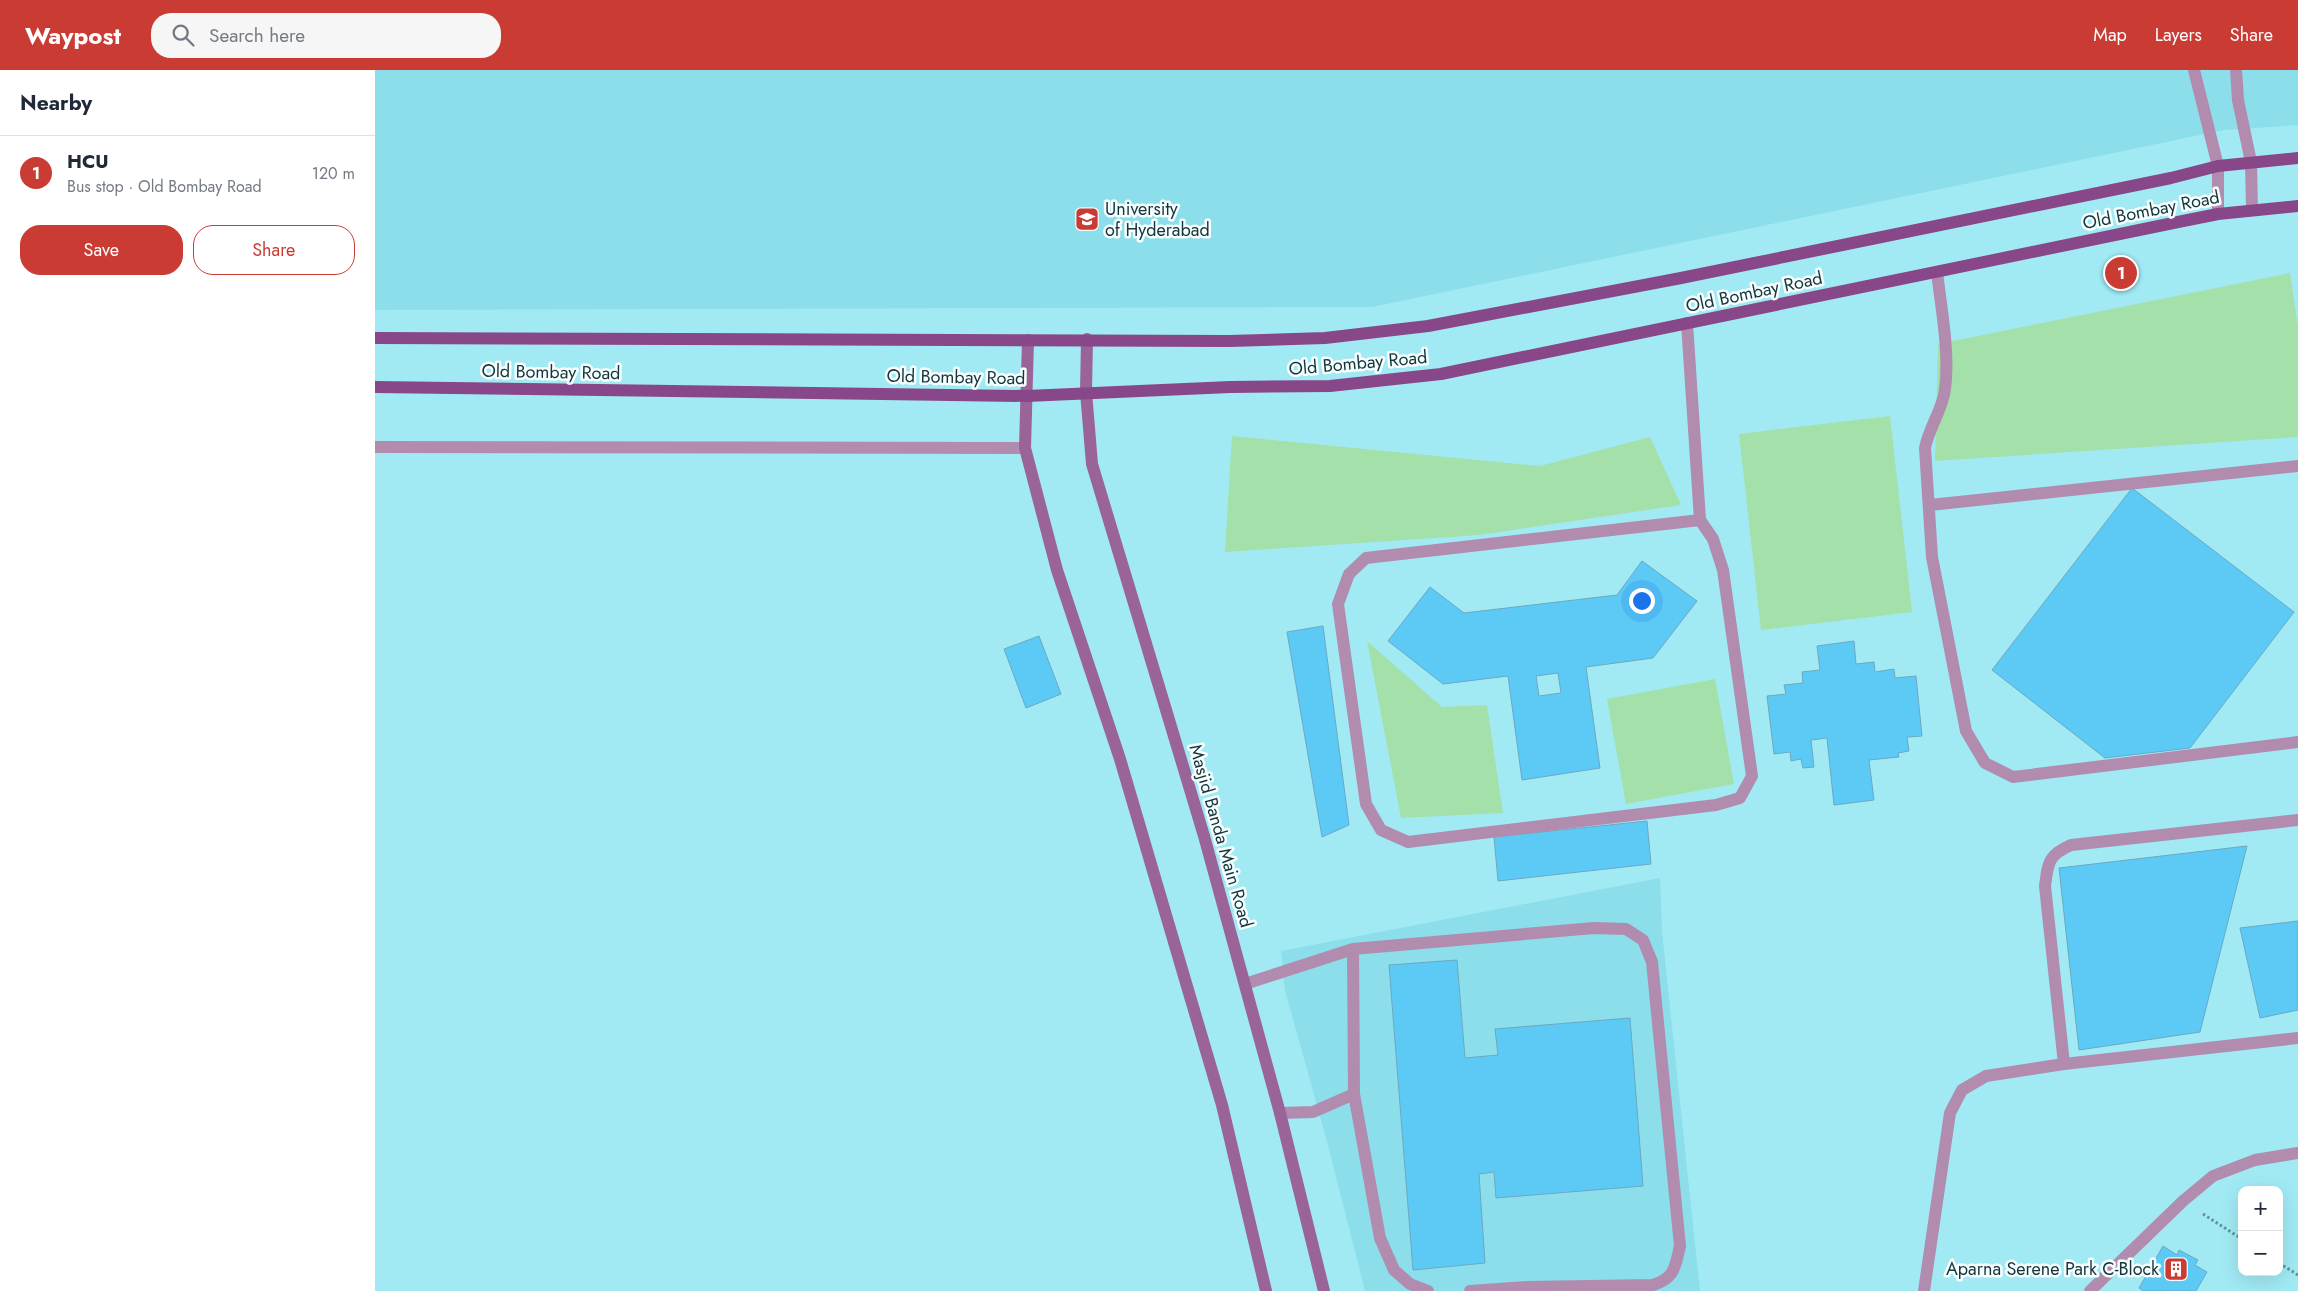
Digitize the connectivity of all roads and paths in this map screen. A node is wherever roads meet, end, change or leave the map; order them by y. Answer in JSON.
{"nodes":[{"id":1,"x":2194,"y":70,"type":"edge"},
{"id":2,"x":2236,"y":70,"type":"edge"},
{"id":3,"x":2298,"y":158,"type":"edge"},
{"id":4,"x":2251,"y":162,"type":"junction"},
{"id":5,"x":2218,"y":166,"type":"junction"},
{"id":6,"x":2298,"y":206,"type":"edge"},
{"id":7,"x":2252,"y":210,"type":"junction"},
{"id":8,"x":2218,"y":214,"type":"junction"},
{"id":9,"x":1937,"y":272,"type":"junction"},
{"id":10,"x":1687,"y":323,"type":"junction"},
{"id":11,"x":375,"y":338,"type":"edge"},
{"id":12,"x":1087,"y":339,"type":"junction"},
{"id":13,"x":1028,"y":340,"type":"junction"},
{"id":14,"x":375,"y":387,"type":"edge"},
{"id":15,"x":1086,"y":392,"type":"junction"},
{"id":16,"x":1027,"y":396,"type":"junction"},
{"id":17,"x":375,"y":447,"type":"edge"},
{"id":18,"x":1025,"y":448,"type":"junction"},
{"id":19,"x":2298,"y":466,"type":"edge"},
{"id":20,"x":1930,"y":505,"type":"junction"},
{"id":21,"x":1700,"y":520,"type":"junction"},
{"id":22,"x":2298,"y":742,"type":"edge"},
{"id":23,"x":2298,"y":820,"type":"edge"},
{"id":24,"x":1353,"y":949,"type":"junction"},
{"id":25,"x":1245,"y":984,"type":"junction"},
{"id":26,"x":2298,"y":1038,"type":"edge"},
{"id":27,"x":2064,"y":1064,"type":"junction"},
{"id":28,"x":1354,"y":1094,"type":"junction"},
{"id":29,"x":1281,"y":1113,"type":"junction"},
{"id":30,"x":2298,"y":1153,"type":"edge"},
{"id":31,"x":2183,"y":1201,"type":"junction"},
{"id":32,"x":2238,"y":1236,"type":"edge"},
{"id":33,"x":2283,"y":1266,"type":"edge"},
{"id":34,"x":2298,"y":1276,"type":"edge"},
{"id":35,"x":1267,"y":1291,"type":"edge"},
{"id":36,"x":1324,"y":1291,"type":"edge"},
{"id":37,"x":1428,"y":1291,"type":"edge"},
{"id":38,"x":1470,"y":1291,"type":"edge"},
{"id":39,"x":1924,"y":1291,"type":"edge"},
{"id":40,"x":2090,"y":1291,"type":"edge"}],
"edges":[{"from":1,"to":5,"type":"street"},
{"from":2,"to":4,"type":"street"},
{"from":3,"to":4,"type":"main road","name":"Old Bombay Road"},
{"from":4,"to":5,"type":"main road","name":"Old Bombay Road"},
{"from":4,"to":7,"type":"street"},
{"from":5,"to":8,"type":"street"},
{"from":5,"to":12,"type":"main road","name":"Old Bombay Road"},
{"from":6,"to":7,"type":"main road","name":"Old Bombay Road"},
{"from":7,"to":8,"type":"main road","name":"Old Bombay Road"},
{"from":8,"to":9,"type":"main road","name":"Old Bombay Road"},
{"from":9,"to":10,"type":"main road","name":"Old Bombay Road"},
{"from":9,"to":20,"type":"street"},
{"from":10,"to":15,"type":"main road","name":"Old Bombay Road"},
{"from":10,"to":21,"type":"street"},
{"from":11,"to":13,"type":"main road","name":"Old Bombay Road"},
{"from":12,"to":13,"type":"main road","name":"Old Bombay Road"},
{"from":12,"to":15,"type":"main road","name":"Masjid Banda Main Road"},
{"from":13,"to":16,"type":"main road"},
{"from":14,"to":16,"type":"main road","name":"Old Bombay Road"},
{"from":15,"to":16,"type":"main road","name":"Old Bombay Road"},
{"from":15,"to":25,"type":"main road","name":"Masjid Banda Main Road"},
{"from":16,"to":18,"type":"main road"},
{"from":17,"to":18,"type":"street"},
{"from":18,"to":35,"type":"main road"},
{"from":19,"to":20,"type":"street"},
{"from":20,"to":22,"type":"street"},
{"from":21,"to":21,"type":"street"},
{"from":23,"to":27,"type":"street"},
{"from":24,"to":25,"type":"street"},
{"from":24,"to":28,"type":"street"},
{"from":24,"to":38,"type":"street"},
{"from":25,"to":29,"type":"main road","name":"Masjid Banda Main Road"},
{"from":26,"to":27,"type":"street"},
{"from":27,"to":39,"type":"street"},
{"from":28,"to":29,"type":"street"},
{"from":28,"to":37,"type":"street"},
{"from":29,"to":36,"type":"main road","name":"Masjid Banda Main Road"},
{"from":30,"to":31,"type":"street"},
{"from":31,"to":32,"type":"path"},
{"from":31,"to":40,"type":"street"},
{"from":33,"to":34,"type":"path"}]}
